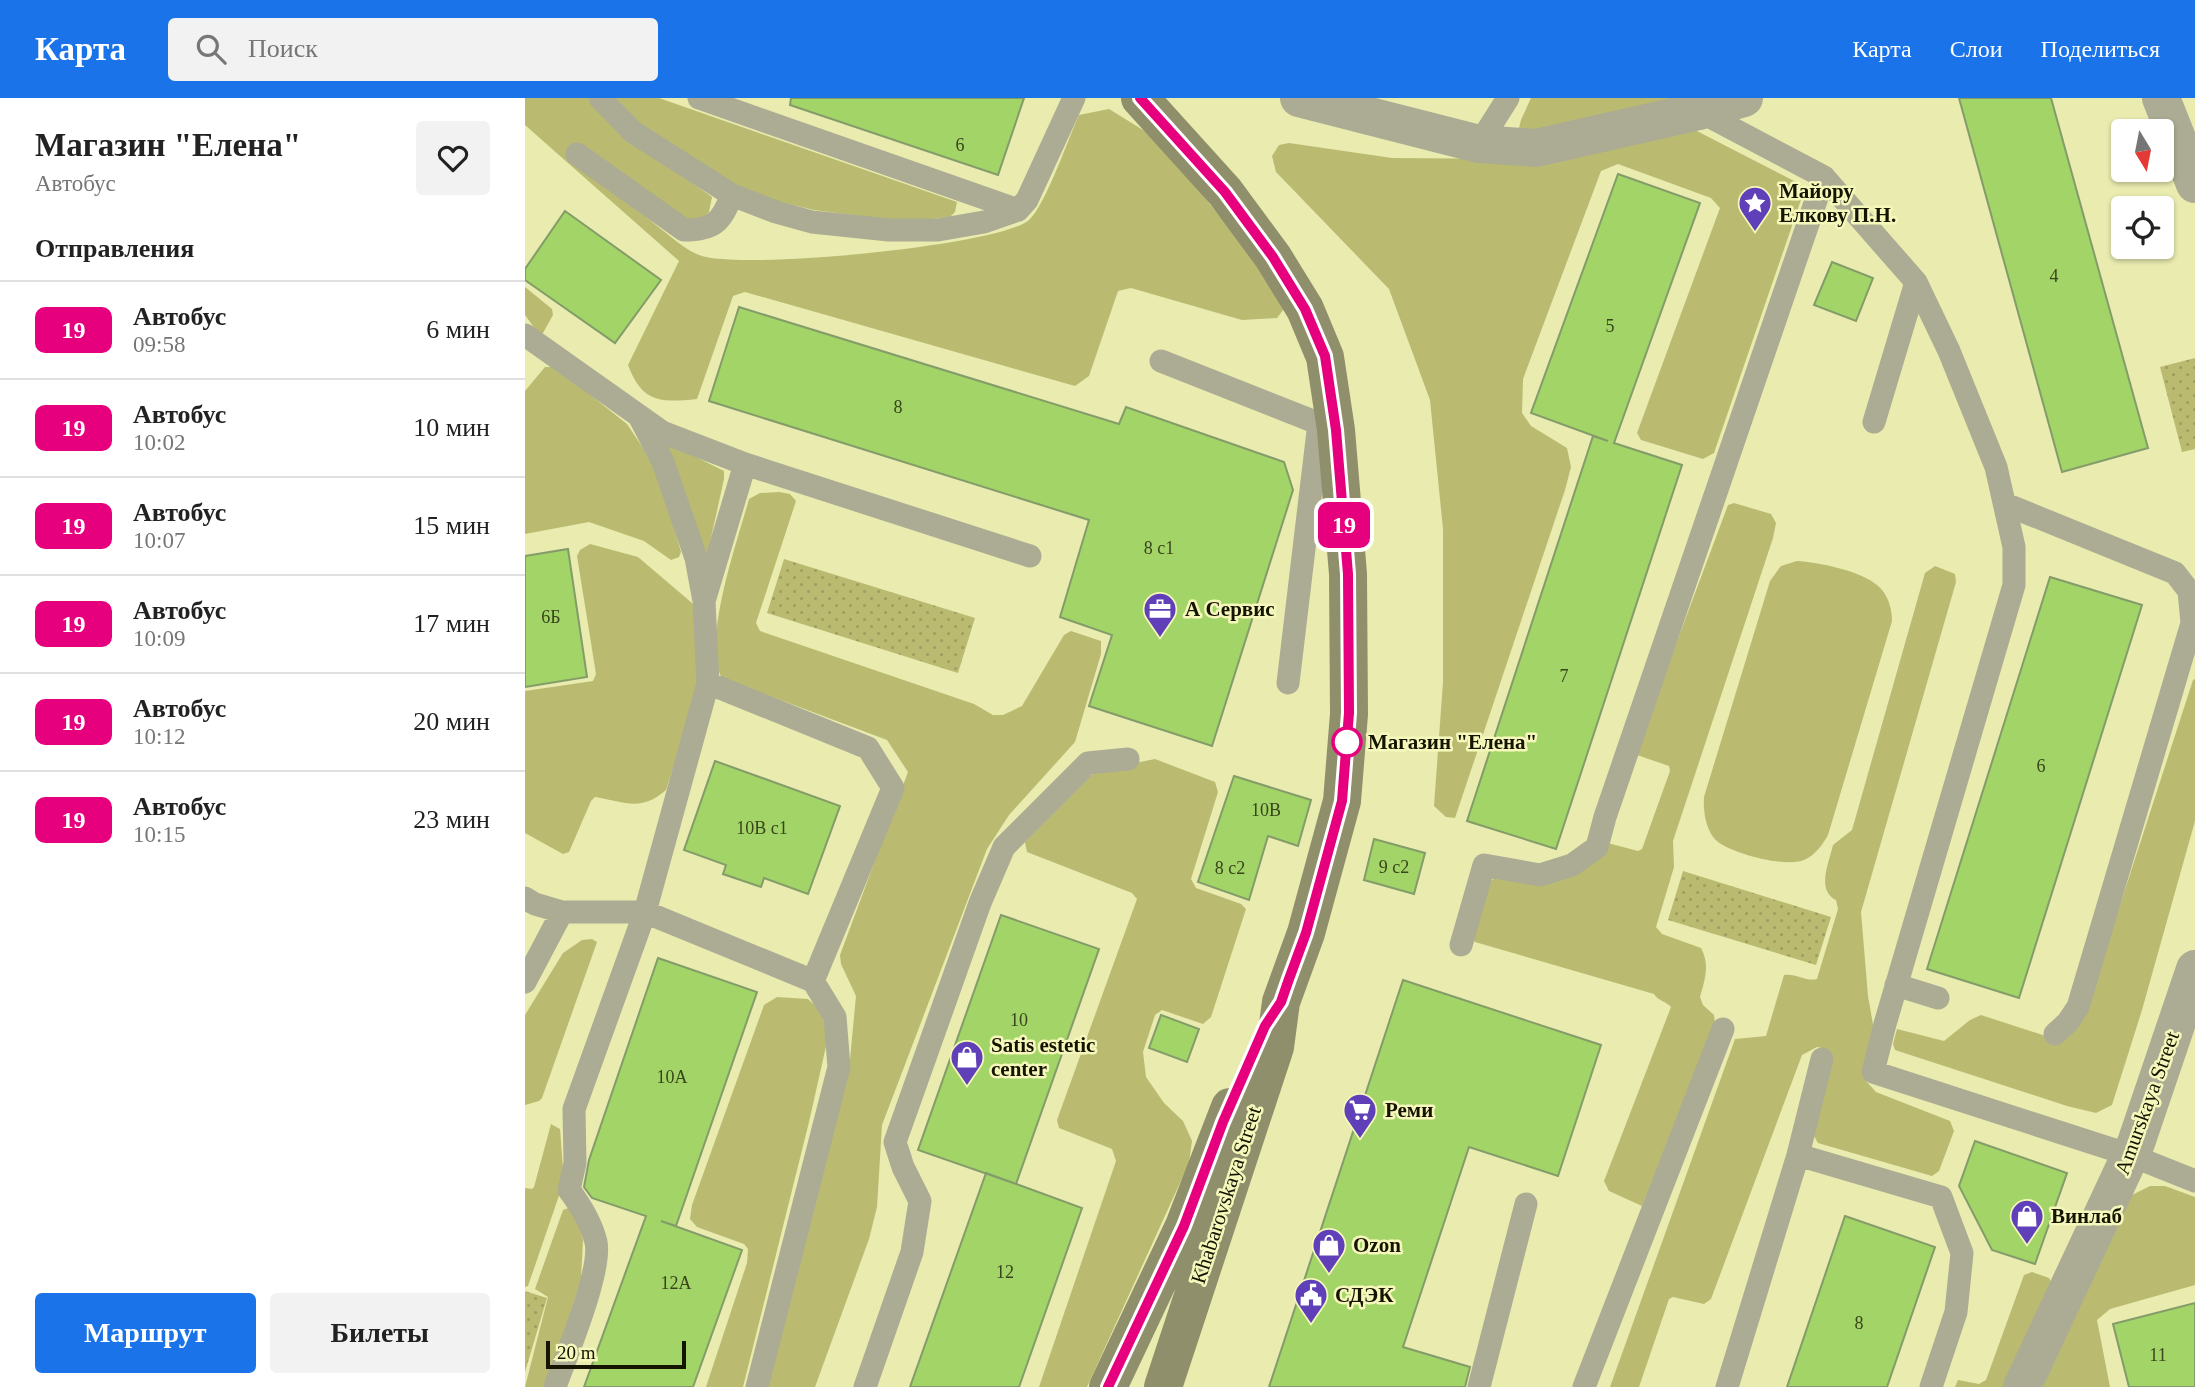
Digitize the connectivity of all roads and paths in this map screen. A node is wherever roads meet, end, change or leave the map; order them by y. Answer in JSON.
{"nodes":[{"id":1,"x":600,"y":98,"type":"edge"},
{"id":2,"x":699,"y":98,"type":"edge"},
{"id":3,"x":1074,"y":98,"type":"edge"},
{"id":4,"x":1299,"y":98,"type":"edge"},
{"id":5,"x":1508,"y":98,"type":"edge"},
{"id":6,"x":1744,"y":98,"type":"edge"},
{"id":7,"x":2161,"y":98,"type":"edge"},
{"id":8,"x":1144,"y":99,"type":"edge"},
{"id":9,"x":1699,"y":111,"type":"junction"},
{"id":10,"x":1479,"y":144,"type":"junction"},
{"id":11,"x":577,"y":154,"type":"dead end"},
{"id":12,"x":1824,"y":177,"type":"junction"},
{"id":13,"x":2195,"y":184,"type":"edge"},
{"id":14,"x":732,"y":195,"type":"junction"},
{"id":15,"x":1018,"y":210,"type":"junction"},
{"id":16,"x":1916,"y":282,"type":"junction"},
{"id":17,"x":525,"y":335,"type":"edge"},
{"id":18,"x":1161,"y":361,"type":"dead end"},
{"id":19,"x":641,"y":418,"type":"junction"},
{"id":20,"x":1874,"y":422,"type":"dead end"},
{"id":21,"x":1328,"y":426,"type":"junction"},
{"id":22,"x":745,"y":464,"type":"junction"},
{"id":23,"x":2005,"y":504,"type":"junction"},
{"id":24,"x":1030,"y":556,"type":"dead end"},
{"id":25,"x":704,"y":601,"type":"junction"},
{"id":26,"x":708,"y":683,"type":"junction"},
{"id":27,"x":1288,"y":683,"type":"dead end"},
{"id":28,"x":1128,"y":759,"type":"dead end"},
{"id":29,"x":525,"y":898,"type":"edge"},
{"id":30,"x":562,"y":912,"type":"junction"},
{"id":31,"x":645,"y":912,"type":"junction"},
{"id":32,"x":1461,"y":945,"type":"dead end"},
{"id":33,"x":813,"y":981,"type":"junction"},
{"id":34,"x":525,"y":982,"type":"edge"},
{"id":35,"x":1896,"y":985,"type":"junction"},
{"id":36,"x":2192,"y":986,"type":"edge"},
{"id":37,"x":1938,"y":998,"type":"dead end"},
{"id":38,"x":1281,"y":1002,"type":"junction"},
{"id":39,"x":1723,"y":1029,"type":"dead end"},
{"id":40,"x":2055,"y":1034,"type":"dead end"},
{"id":41,"x":1822,"y":1059,"type":"dead end"},
{"id":42,"x":1798,"y":1155,"type":"junction"},
{"id":43,"x":2130,"y":1155,"type":"junction"},
{"id":44,"x":2195,"y":1181,"type":"edge"},
{"id":45,"x":1526,"y":1204,"type":"dead end"},
{"id":46,"x":555,"y":1387,"type":"edge"},
{"id":47,"x":757,"y":1387,"type":"edge"},
{"id":48,"x":865,"y":1387,"type":"edge"},
{"id":49,"x":1108,"y":1387,"type":"edge"},
{"id":50,"x":1163,"y":1387,"type":"edge"},
{"id":51,"x":1479,"y":1387,"type":"edge"},
{"id":52,"x":1584,"y":1387,"type":"edge"},
{"id":53,"x":1727,"y":1387,"type":"edge"},
{"id":54,"x":1931,"y":1387,"type":"edge"},
{"id":55,"x":2022,"y":1387,"type":"edge"}],
"edges":[{"from":1,"to":14,"type":"lane"},
{"from":2,"to":15,"type":"lane"},
{"from":3,"to":15,"type":"lane"},
{"from":4,"to":10,"type":"street"},
{"from":5,"to":10,"type":"lane"},
{"from":6,"to":9,"type":"street"},
{"from":7,"to":13,"type":"street"},
{"from":8,"to":21,"type":"main road","name":"Khabarovskaya Street"},
{"from":9,"to":10,"type":"street"},
{"from":9,"to":12,"type":"lane"},
{"from":11,"to":14,"type":"lane"},
{"from":12,"to":16,"type":"lane"},
{"from":12,"to":32,"type":"lane"},
{"from":14,"to":15,"type":"lane"},
{"from":16,"to":20,"type":"lane"},
{"from":16,"to":23,"type":"lane"},
{"from":17,"to":19,"type":"lane"},
{"from":18,"to":21,"type":"lane"},
{"from":19,"to":22,"type":"lane"},
{"from":19,"to":25,"type":"lane"},
{"from":21,"to":27,"type":"lane"},
{"from":21,"to":38,"type":"main road","name":"Khabarovskaya Street"},
{"from":22,"to":24,"type":"lane"},
{"from":22,"to":25,"type":"lane"},
{"from":23,"to":35,"type":"lane"},
{"from":23,"to":40,"type":"lane"},
{"from":25,"to":26,"type":"lane"},
{"from":26,"to":31,"type":"lane"},
{"from":26,"to":33,"type":"lane"},
{"from":28,"to":48,"type":"lane"},
{"from":29,"to":30,"type":"lane"},
{"from":30,"to":31,"type":"lane"},
{"from":30,"to":34,"type":"lane"},
{"from":31,"to":33,"type":"lane"},
{"from":31,"to":46,"type":"lane"},
{"from":33,"to":47,"type":"lane"},
{"from":35,"to":37,"type":"lane"},
{"from":35,"to":43,"type":"lane"},
{"from":36,"to":43,"type":"street","name":"Amurskaya Street"},
{"from":38,"to":49,"type":"main road","name":"Khabarovskaya Street"},
{"from":38,"to":50,"type":"main road","name":"Khabarovskaya Street"},
{"from":39,"to":52,"type":"lane"},
{"from":41,"to":42,"type":"lane"},
{"from":42,"to":53,"type":"lane"},
{"from":42,"to":54,"type":"lane"},
{"from":43,"to":44,"type":"lane"},
{"from":43,"to":55,"type":"street","name":"Amurskaya Street"},
{"from":45,"to":51,"type":"lane"}]}
